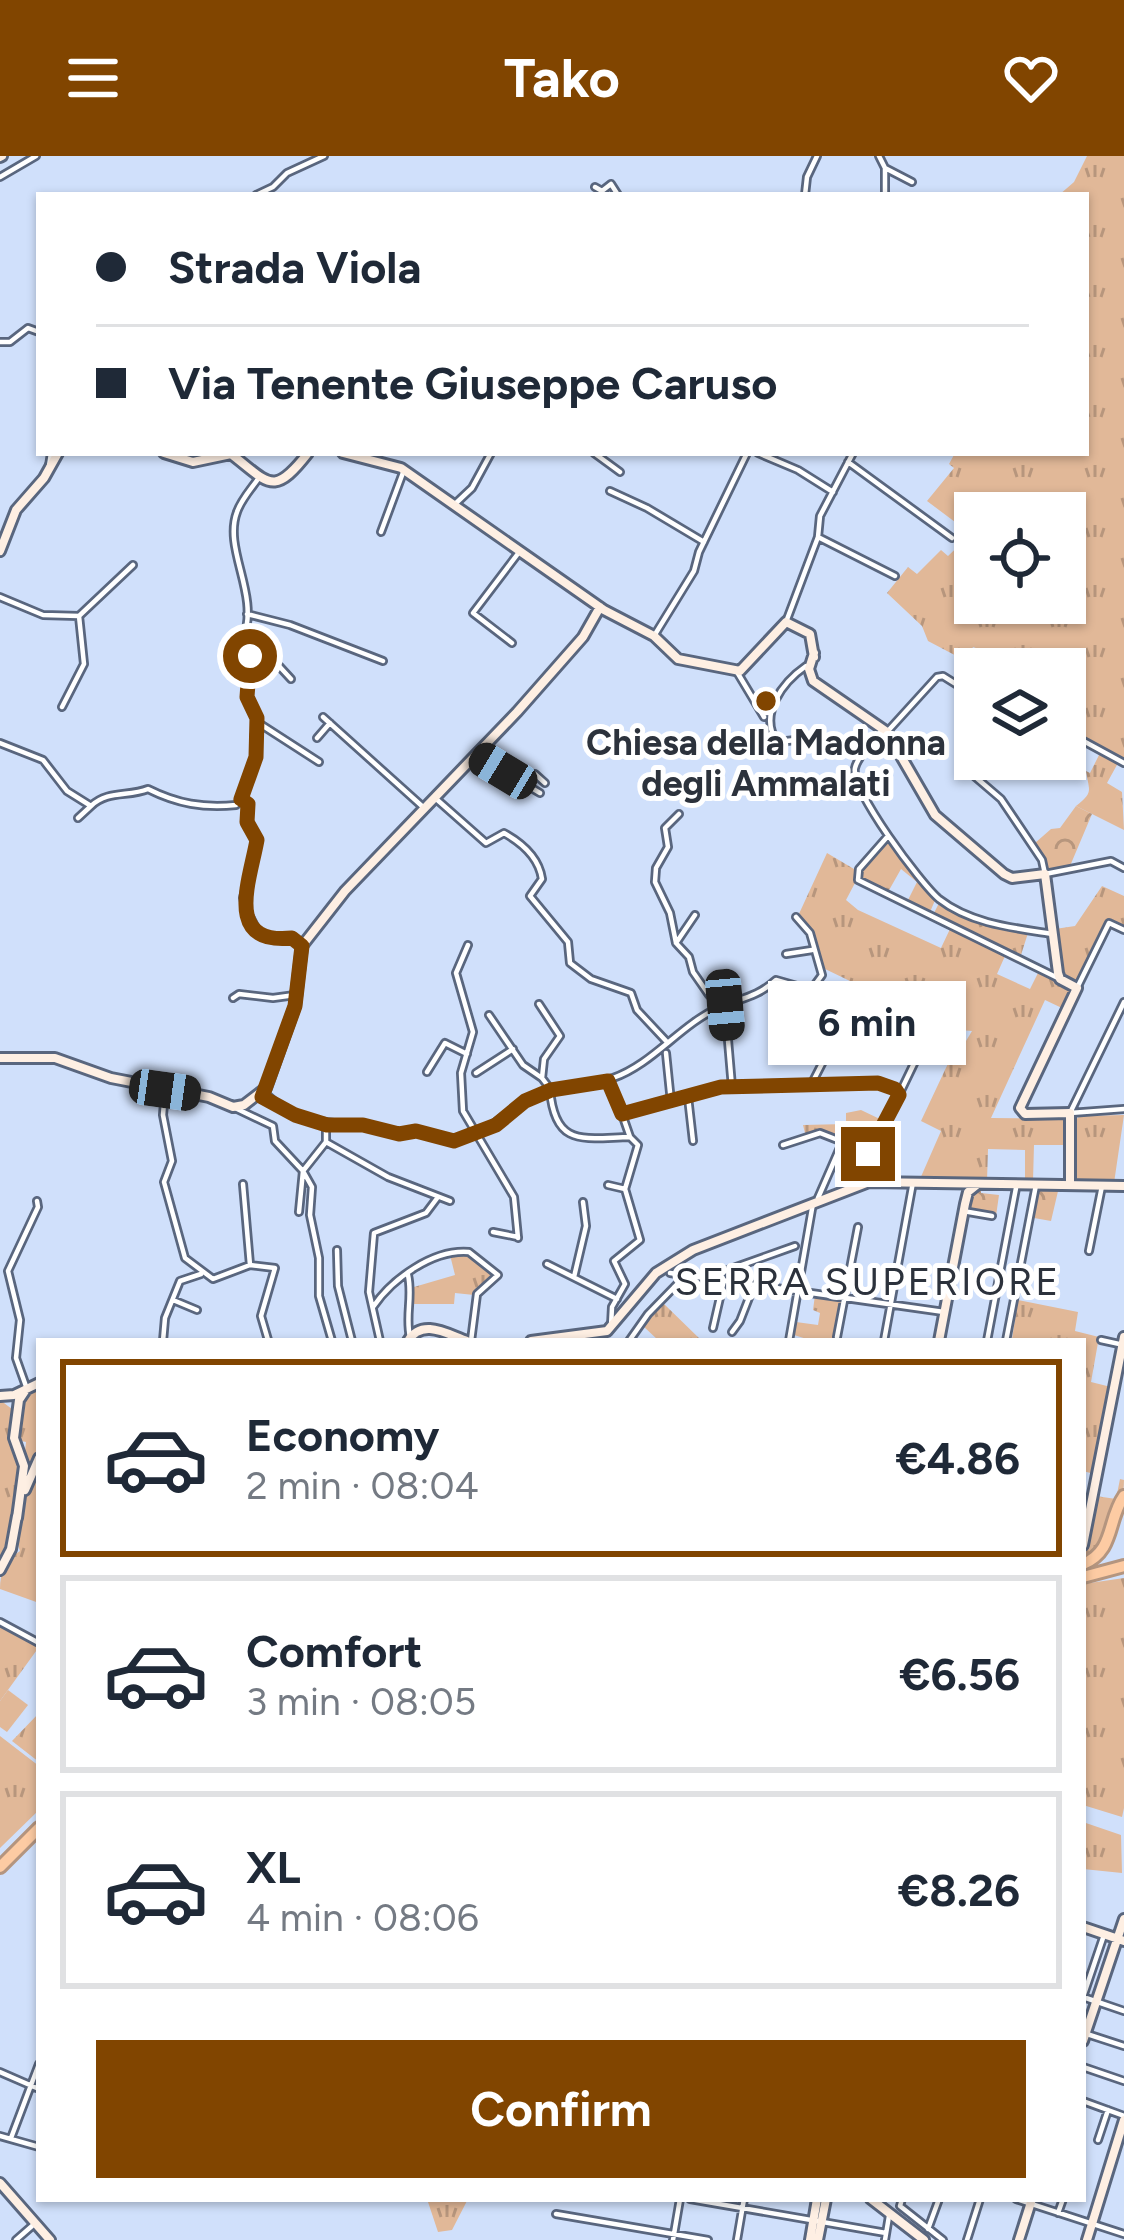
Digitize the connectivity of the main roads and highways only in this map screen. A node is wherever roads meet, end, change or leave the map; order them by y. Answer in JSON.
{"nodes":[{"id":1,"x":1124,"y":1496,"type":"edge"},
{"id":2,"x":1124,"y":1566,"type":"edge"},
{"id":3,"x":1086,"y":1570,"type":"edge"},
{"id":4,"x":1086,"y":1572,"type":"edge"},
{"id":5,"x":36,"y":1821,"type":"edge"},
{"id":6,"x":36,"y":1831,"type":"edge"},
{"id":7,"x":0,"y":1858,"type":"edge"},
{"id":8,"x":0,"y":1867,"type":"edge"}],
"edges":[{"from":1,"to":3,"type":"highway"},
{"from":2,"to":4,"type":"highway"},
{"from":5,"to":7,"type":"highway"},
{"from":6,"to":8,"type":"highway"}]}
